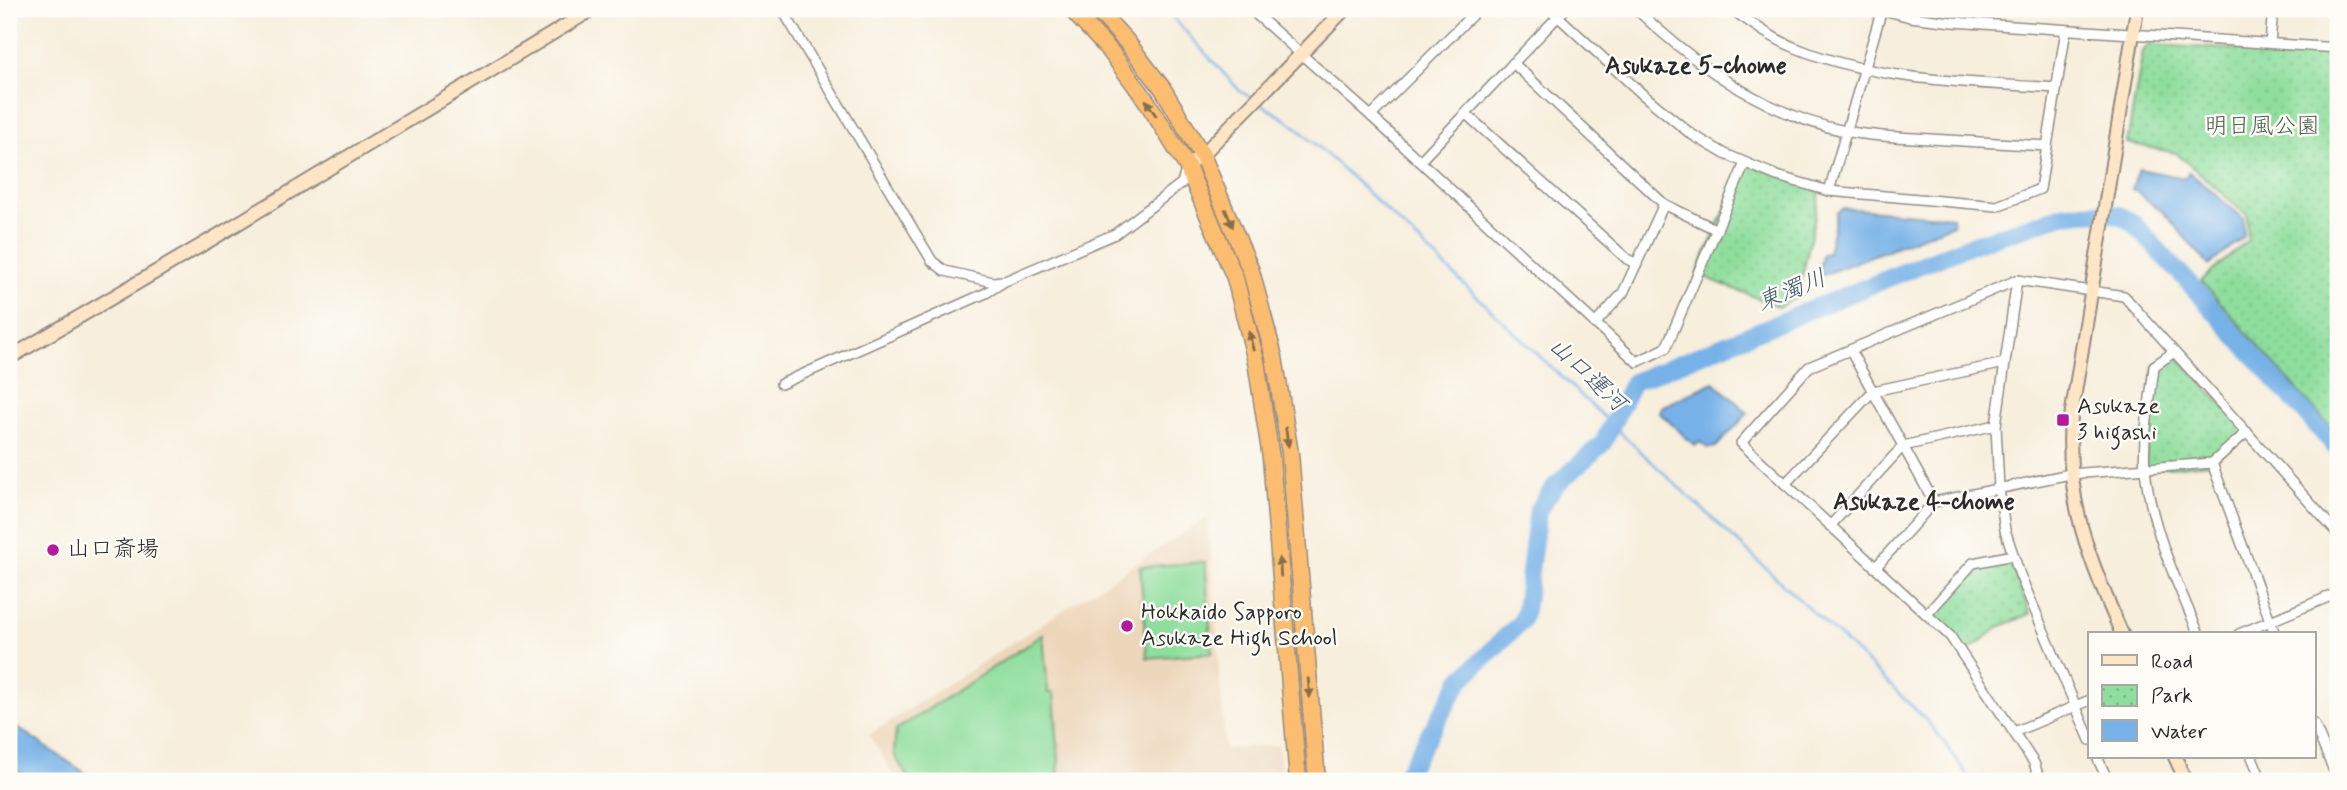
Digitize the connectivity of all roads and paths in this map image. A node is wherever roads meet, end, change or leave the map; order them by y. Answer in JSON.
{"nodes":[{"id":1,"x":593,"y":9,"type":"edge"},
{"id":2,"x":782,"y":9,"type":"edge"},
{"id":3,"x":1071,"y":9,"type":"edge"},
{"id":4,"x":1097,"y":9,"type":"edge"},
{"id":5,"x":1250,"y":9,"type":"edge"},
{"id":6,"x":1345,"y":9,"type":"edge"},
{"id":7,"x":1478,"y":9,"type":"edge"},
{"id":8,"x":1550,"y":9,"type":"edge"},
{"id":9,"x":1565,"y":9,"type":"edge"},
{"id":10,"x":1636,"y":9,"type":"edge"},
{"id":11,"x":1731,"y":9,"type":"edge"},
{"id":12,"x":1882,"y":9,"type":"edge"},
{"id":13,"x":2137,"y":9,"type":"edge"},
{"id":14,"x":2273,"y":9,"type":"edge"},
{"id":15,"x":1558,"y":16,"type":"junction"},
{"id":16,"x":2066,"y":30,"type":"junction"},
{"id":17,"x":2133,"y":34,"type":"junction"},
{"id":18,"x":2270,"y":43,"type":"junction"},
{"id":19,"x":2338,"y":48,"type":"edge"},
{"id":20,"x":1301,"y":54,"type":"junction"},
{"id":21,"x":1513,"y":63,"type":"junction"},
{"id":22,"x":1864,"y":71,"type":"junction"},
{"id":23,"x":2056,"y":88,"type":"junction"},
{"id":24,"x":1465,"y":113,"type":"junction"},
{"id":25,"x":1371,"y":116,"type":"junction"},
{"id":26,"x":1846,"y":132,"type":"junction"},
{"id":27,"x":2047,"y":146,"type":"junction"},
{"id":28,"x":1202,"y":155,"type":"junction"},
{"id":29,"x":1420,"y":161,"type":"junction"},
{"id":30,"x":1745,"y":163,"type":"junction"},
{"id":31,"x":1187,"y":166,"type":"junction"},
{"id":32,"x":1829,"y":191,"type":"junction"},
{"id":33,"x":1664,"y":204,"type":"junction"},
{"id":34,"x":1717,"y":230,"type":"junction"},
{"id":35,"x":1637,"y":264,"type":"junction"},
{"id":36,"x":2017,"y":280,"type":"junction"},
{"id":37,"x":1005,"y":281,"type":"junction"},
{"id":38,"x":2091,"y":290,"type":"junction"},
{"id":39,"x":1595,"y":324,"type":"junction"},
{"id":40,"x":1850,"y":350,"type":"junction"},
{"id":41,"x":2174,"y":352,"type":"junction"},
{"id":42,"x":9,"y":358,"type":"edge"},
{"id":43,"x":2005,"y":363,"type":"junction"},
{"id":44,"x":781,"y":384,"type":"dead end"},
{"id":45,"x":1873,"y":391,"type":"junction"},
{"id":46,"x":1996,"y":425,"type":"junction"},
{"id":47,"x":2247,"y":432,"type":"junction"},
{"id":48,"x":1903,"y":446,"type":"junction"},
{"id":49,"x":2212,"y":463,"type":"junction"},
{"id":50,"x":2145,"y":469,"type":"junction"},
{"id":51,"x":2070,"y":474,"type":"junction"},
{"id":52,"x":1784,"y":484,"type":"junction"},
{"id":53,"x":1999,"y":489,"type":"junction"},
{"id":54,"x":1934,"y":502,"type":"junction"},
{"id":55,"x":1830,"y":526,"type":"junction"},
{"id":56,"x":2338,"y":534,"type":"edge"},
{"id":57,"x":2013,"y":555,"type":"junction"},
{"id":58,"x":1875,"y":568,"type":"junction"},
{"id":59,"x":2335,"y":593,"type":"edge"},
{"id":60,"x":2338,"y":608,"type":"edge"},
{"id":61,"x":1927,"y":614,"type":"junction"},
{"id":62,"x":2269,"y":621,"type":"junction"},
{"id":63,"x":2121,"y":632,"type":"edge"},
{"id":64,"x":2198,"y":632,"type":"edge"},
{"id":65,"x":2244,"y":632,"type":"edge"},
{"id":66,"x":2274,"y":632,"type":"edge"},
{"id":67,"x":2088,"y":701,"type":"edge"},
{"id":68,"x":2075,"y":706,"type":"junction"},
{"id":69,"x":2316,"y":729,"type":"edge"},
{"id":70,"x":2014,"y":732,"type":"junction"},
{"id":71,"x":2088,"y":735,"type":"edge"},
{"id":72,"x":2097,"y":758,"type":"edge"},
{"id":73,"x":2175,"y":758,"type":"edge"},
{"id":74,"x":2252,"y":758,"type":"edge"},
{"id":75,"x":2338,"y":780,"type":"edge"},
{"id":76,"x":1298,"y":781,"type":"edge"},
{"id":77,"x":1317,"y":781,"type":"edge"},
{"id":78,"x":2040,"y":781,"type":"edge"},
{"id":79,"x":2108,"y":781,"type":"edge"},
{"id":80,"x":2186,"y":781,"type":"edge"},
{"id":81,"x":2262,"y":781,"type":"edge"}],
"edges":[{"from":1,"to":42,"type":"street"},
{"from":2,"to":37,"type":"street"},
{"from":31,"to":3,"type":"highway","one_way":true},
{"from":4,"to":28,"type":"highway"},
{"from":5,"to":20,"type":"street"},
{"from":6,"to":20,"type":"street"},
{"from":7,"to":25,"type":"street"},
{"from":8,"to":15,"type":"street"},
{"from":9,"to":15,"type":"street"},
{"from":10,"to":26,"type":"street"},
{"from":11,"to":22,"type":"street"},
{"from":12,"to":16,"type":"street"},
{"from":12,"to":22,"type":"street"},
{"from":13,"to":17,"type":"street"},
{"from":14,"to":18,"type":"street"},
{"from":15,"to":21,"type":"street"},
{"from":15,"to":30,"type":"street"},
{"from":16,"to":17,"type":"street"},
{"from":16,"to":23,"type":"street"},
{"from":17,"to":18,"type":"street"},
{"from":17,"to":38,"type":"street"},
{"from":18,"to":19,"type":"street"},
{"from":20,"to":25,"type":"street"},
{"from":20,"to":28,"type":"street"},
{"from":21,"to":24,"type":"street"},
{"from":21,"to":33,"type":"street"},
{"from":22,"to":23,"type":"street"},
{"from":22,"to":26,"type":"street"},
{"from":23,"to":27,"type":"street"},
{"from":24,"to":29,"type":"street"},
{"from":24,"to":35,"type":"street"},
{"from":25,"to":29,"type":"street"},
{"from":26,"to":27,"type":"street"},
{"from":26,"to":32,"type":"street"},
{"from":27,"to":32,"type":"street"},
{"from":28,"to":31,"type":"street"},
{"from":28,"to":77,"type":"highway","one_way":true},
{"from":29,"to":39,"type":"street"},
{"from":30,"to":32,"type":"street"},
{"from":30,"to":34,"type":"street"},
{"from":31,"to":37,"type":"street"},
{"from":76,"to":31,"type":"highway","one_way":true},
{"from":33,"to":34,"type":"street"},
{"from":33,"to":35,"type":"street"},
{"from":34,"to":39,"type":"street"},
{"from":35,"to":39,"type":"street"},
{"from":36,"to":38,"type":"street"},
{"from":36,"to":40,"type":"street"},
{"from":36,"to":43,"type":"street"},
{"from":37,"to":44,"type":"street"},
{"from":38,"to":41,"type":"street"},
{"from":38,"to":51,"type":"street"},
{"from":40,"to":45,"type":"street"},
{"from":40,"to":52,"type":"street"},
{"from":41,"to":47,"type":"street"},
{"from":41,"to":50,"type":"street"},
{"from":43,"to":45,"type":"street"},
{"from":43,"to":46,"type":"street"},
{"from":45,"to":48,"type":"street"},
{"from":45,"to":52,"type":"street"},
{"from":46,"to":48,"type":"street"},
{"from":46,"to":53,"type":"street"},
{"from":47,"to":49,"type":"street"},
{"from":47,"to":56,"type":"street"},
{"from":48,"to":54,"type":"street"},
{"from":48,"to":55,"type":"street"},
{"from":49,"to":50,"type":"street"},
{"from":49,"to":62,"type":"street"},
{"from":50,"to":51,"type":"street"},
{"from":50,"to":64,"type":"street"},
{"from":51,"to":53,"type":"street"},
{"from":51,"to":63,"type":"street"},
{"from":52,"to":55,"type":"street"},
{"from":53,"to":54,"type":"street"},
{"from":53,"to":57,"type":"street"},
{"from":54,"to":58,"type":"street"},
{"from":55,"to":58,"type":"street"},
{"from":57,"to":61,"type":"street"},
{"from":57,"to":68,"type":"street"},
{"from":58,"to":61,"type":"street"},
{"from":59,"to":60,"type":"street"},
{"from":59,"to":62,"type":"street"},
{"from":61,"to":70,"type":"street"},
{"from":62,"to":65,"type":"street"},
{"from":62,"to":66,"type":"street"},
{"from":67,"to":68,"type":"street"},
{"from":68,"to":70,"type":"street"},
{"from":68,"to":71,"type":"street"},
{"from":69,"to":75,"type":"street"},
{"from":70,"to":78,"type":"street"},
{"from":72,"to":79,"type":"street"},
{"from":73,"to":80,"type":"street"},
{"from":74,"to":81,"type":"street"}]}
